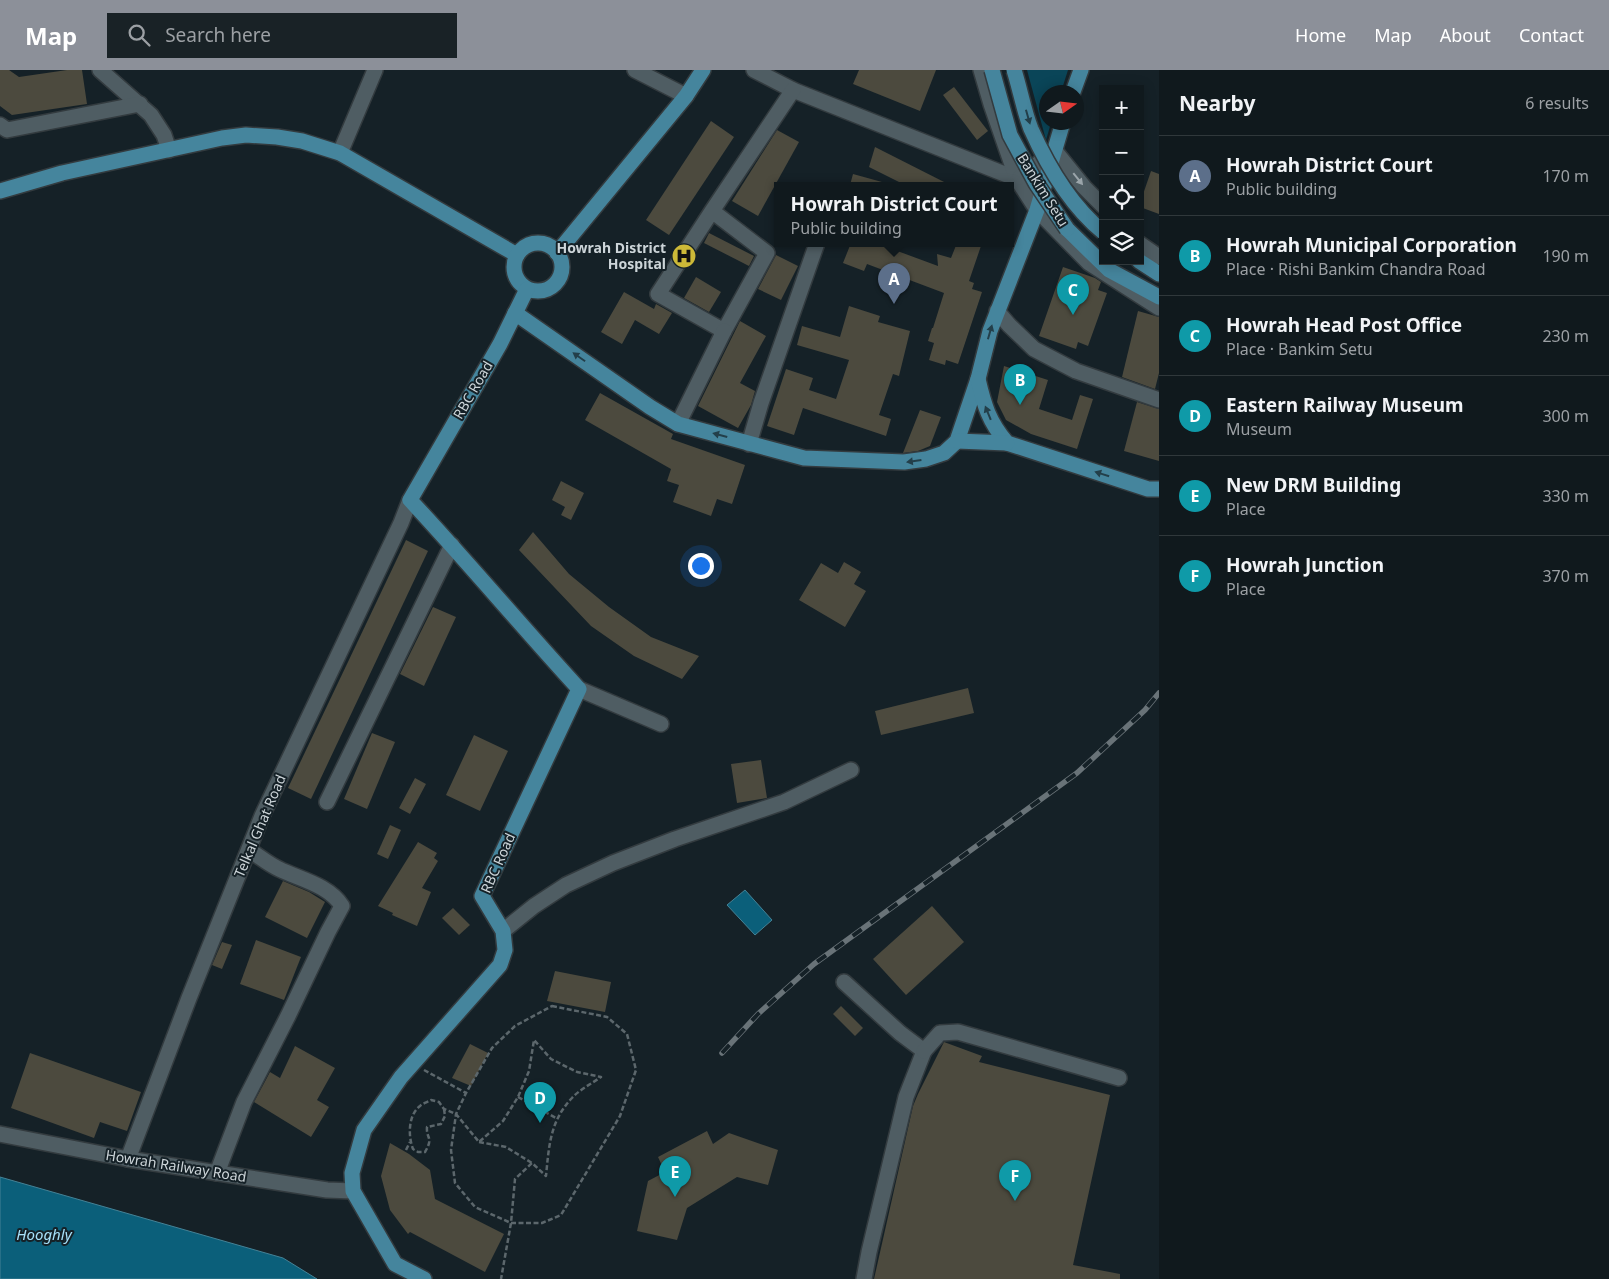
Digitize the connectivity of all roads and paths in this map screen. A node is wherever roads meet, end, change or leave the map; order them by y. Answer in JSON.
{"nodes":[{"id":1,"x":100,"y":70,"type":"edge"},
{"id":2,"x":375,"y":70,"type":"edge"},
{"id":3,"x":635,"y":70,"type":"edge"},
{"id":4,"x":703,"y":70,"type":"edge"},
{"id":5,"x":754,"y":70,"type":"edge"},
{"id":6,"x":981,"y":70,"type":"edge"},
{"id":7,"x":992,"y":70,"type":"edge"},
{"id":8,"x":1014,"y":70,"type":"edge"},
{"id":9,"x":1081,"y":70,"type":"edge"},
{"id":10,"x":1076,"y":85,"type":"edge"},
{"id":11,"x":793,"y":90,"type":"junction"},
{"id":12,"x":686,"y":96,"type":"junction"},
{"id":13,"x":140,"y":104,"type":"junction"},
{"id":14,"x":0,"y":125,"type":"edge"},
{"id":15,"x":1061,"y":130,"type":"edge"},
{"id":16,"x":169,"y":150,"type":"junction"},
{"id":17,"x":1055,"y":151,"type":"junction"},
{"id":18,"x":340,"y":153,"type":"junction"},
{"id":19,"x":1017,"y":179,"type":"junction"},
{"id":20,"x":0,"y":191,"type":"edge"},
{"id":21,"x":1099,"y":202,"type":"edge"},
{"id":22,"x":1037,"y":210,"type":"junction"},
{"id":23,"x":712,"y":211,"type":"junction"},
{"id":24,"x":1099,"y":229,"type":"edge"},
{"id":25,"x":816,"y":247,"type":"edge"},
{"id":26,"x":1144,"y":247,"type":"edge"},
{"id":27,"x":557,"y":254,"type":"junction"},
{"id":28,"x":517,"y":255,"type":"junction"},
{"id":29,"x":1159,"y":257,"type":"edge"},
{"id":30,"x":1143,"y":265,"type":"edge"},
{"id":31,"x":1159,"y":274,"type":"edge"},
{"id":32,"x":527,"y":289,"type":"junction"},
{"id":33,"x":1159,"y":297,"type":"edge"},
{"id":34,"x":1159,"y":308,"type":"edge"},
{"id":35,"x":997,"y":311,"type":"junction"},
{"id":36,"x":515,"y":313,"type":"junction"},
{"id":37,"x":724,"y":331,"type":"junction"},
{"id":38,"x":978,"y":379,"type":"junction"},
{"id":39,"x":1159,"y":400,"type":"edge"},
{"id":40,"x":678,"y":424,"type":"junction"},
{"id":41,"x":957,"y":441,"type":"junction"},
{"id":42,"x":1007,"y":443,"type":"junction"},
{"id":43,"x":749,"y":444,"type":"junction"},
{"id":44,"x":1153,"y":489,"type":"edge"},
{"id":45,"x":410,"y":500,"type":"junction"},
{"id":46,"x":452,"y":545,"type":"junction"},
{"id":47,"x":579,"y":689,"type":"junction"},
{"id":48,"x":661,"y":724,"type":"dead end"},
{"id":49,"x":851,"y":770,"type":"dead end"},
{"id":50,"x":327,"y":802,"type":"dead end"},
{"id":51,"x":249,"y":850,"type":"junction"},
{"id":52,"x":503,"y":931,"type":"junction"},
{"id":53,"x":844,"y":982,"type":"dead end"},
{"id":54,"x":924,"y":1051,"type":"junction"},
{"id":55,"x":413,"y":1064,"type":"junction"},
{"id":56,"x":1119,"y":1078,"type":"dead end"},
{"id":57,"x":466,"y":1093,"type":"junction"},
{"id":58,"x":518,"y":1097,"type":"junction"},
{"id":59,"x":444,"y":1109,"type":"junction"},
{"id":60,"x":456,"y":1114,"type":"junction"},
{"id":61,"x":556,"y":1118,"type":"junction"},
{"id":62,"x":0,"y":1134,"type":"edge"},
{"id":63,"x":410,"y":1142,"type":"junction"},
{"id":64,"x":478,"y":1142,"type":"junction"},
{"id":65,"x":406,"y":1150,"type":"dead end"},
{"id":66,"x":128,"y":1159,"type":"junction"},
{"id":67,"x":532,"y":1163,"type":"junction"},
{"id":68,"x":217,"y":1173,"type":"junction"},
{"id":69,"x":353,"y":1191,"type":"junction"},
{"id":70,"x":511,"y":1223,"type":"junction"},
{"id":71,"x":424,"y":1279,"type":"edge"},
{"id":72,"x":502,"y":1279,"type":"edge"},
{"id":73,"x":864,"y":1279,"type":"edge"}],
"edges":[{"from":1,"to":13,"type":"street"},
{"from":2,"to":18,"type":"street"},
{"from":3,"to":12,"type":"street"},
{"from":4,"to":12,"type":"main road"},
{"from":5,"to":11,"type":"street"},
{"from":6,"to":19,"type":"street"},
{"from":7,"to":33,"type":"main road","name":"Bankim Setu","bridge":true},
{"from":8,"to":24,"type":"main road","name":"Bankim Setu","one_way":true,"bridge":true},
{"from":9,"to":10,"type":"main road"},
{"from":11,"to":19,"type":"street"},
{"from":11,"to":23,"type":"street"},
{"from":12,"to":27,"type":"main road"},
{"from":13,"to":14,"type":"street"},
{"from":13,"to":16,"type":"street"},
{"from":15,"to":17,"type":"main road"},
{"from":16,"to":18,"type":"main road"},
{"from":16,"to":20,"type":"main road"},
{"from":17,"to":19,"type":"street"},
{"from":17,"to":21,"type":"street","one_way":true},
{"from":17,"to":22,"type":"main road"},
{"from":18,"to":28,"type":"main road"},
{"from":19,"to":22,"type":"street"},
{"from":22,"to":34,"type":"street"},
{"from":22,"to":35,"type":"main road"},
{"from":23,"to":37,"type":"street"},
{"from":23,"to":37,"type":"street"},
{"from":25,"to":43,"type":"street"},
{"from":26,"to":29,"type":"street"},
{"from":27,"to":28,"type":"main road"},
{"from":27,"to":32,"type":"main road"},
{"from":28,"to":32,"type":"main road"},
{"from":30,"to":31,"type":"main road"},
{"from":32,"to":36,"type":"main road","name":"RBC Road"},
{"from":38,"to":35,"type":"main road","one_way":true},
{"from":35,"to":39,"type":"street"},
{"from":40,"to":36,"type":"main road","one_way":true},
{"from":36,"to":45,"type":"main road","name":"RBC Road"},
{"from":37,"to":40,"type":"street"},
{"from":38,"to":41,"type":"main road"},
{"from":42,"to":38,"type":"main road","one_way":true},
{"from":43,"to":40,"type":"main road","one_way":true},
{"from":41,"to":42,"type":"main road"},
{"from":41,"to":43,"type":"main road","one_way":true},
{"from":44,"to":42,"type":"main road","one_way":true},
{"from":45,"to":46,"type":"main road"},
{"from":45,"to":51,"type":"street","name":"Telkal Ghat Road"},
{"from":46,"to":47,"type":"main road"},
{"from":46,"to":50,"type":"street"},
{"from":47,"to":48,"type":"street"},
{"from":47,"to":52,"type":"main road","name":"RBC Road"},
{"from":49,"to":52,"type":"street"},
{"from":51,"to":66,"type":"street","name":"Telkal Ghat Road"},
{"from":51,"to":68,"type":"street"},
{"from":52,"to":55,"type":"main road","name":"RBC Road"},
{"from":53,"to":54,"type":"street"},
{"from":54,"to":56,"type":"street"},
{"from":54,"to":73,"type":"street"},
{"from":55,"to":57,"type":"path"},
{"from":55,"to":69,"type":"main road","name":"RBC Road"},
{"from":57,"to":60,"type":"path"},
{"from":57,"to":70,"type":"path"},
{"from":58,"to":61,"type":"path"},
{"from":58,"to":61,"type":"path"},
{"from":58,"to":64,"type":"path"},
{"from":59,"to":60,"type":"path"},
{"from":59,"to":63,"type":"path"},
{"from":59,"to":63,"type":"path"},
{"from":60,"to":64,"type":"path"},
{"from":60,"to":70,"type":"path"},
{"from":61,"to":67,"type":"path"},
{"from":62,"to":66,"type":"street","name":"Howrah Railway Road"},
{"from":63,"to":65,"type":"path"},
{"from":64,"to":67,"type":"path"},
{"from":66,"to":68,"type":"street","name":"Howrah Railway Road"},
{"from":67,"to":70,"type":"path"},
{"from":68,"to":69,"type":"street","name":"Howrah Railway Road"},
{"from":69,"to":71,"type":"main road"},
{"from":70,"to":72,"type":"path"}]}
